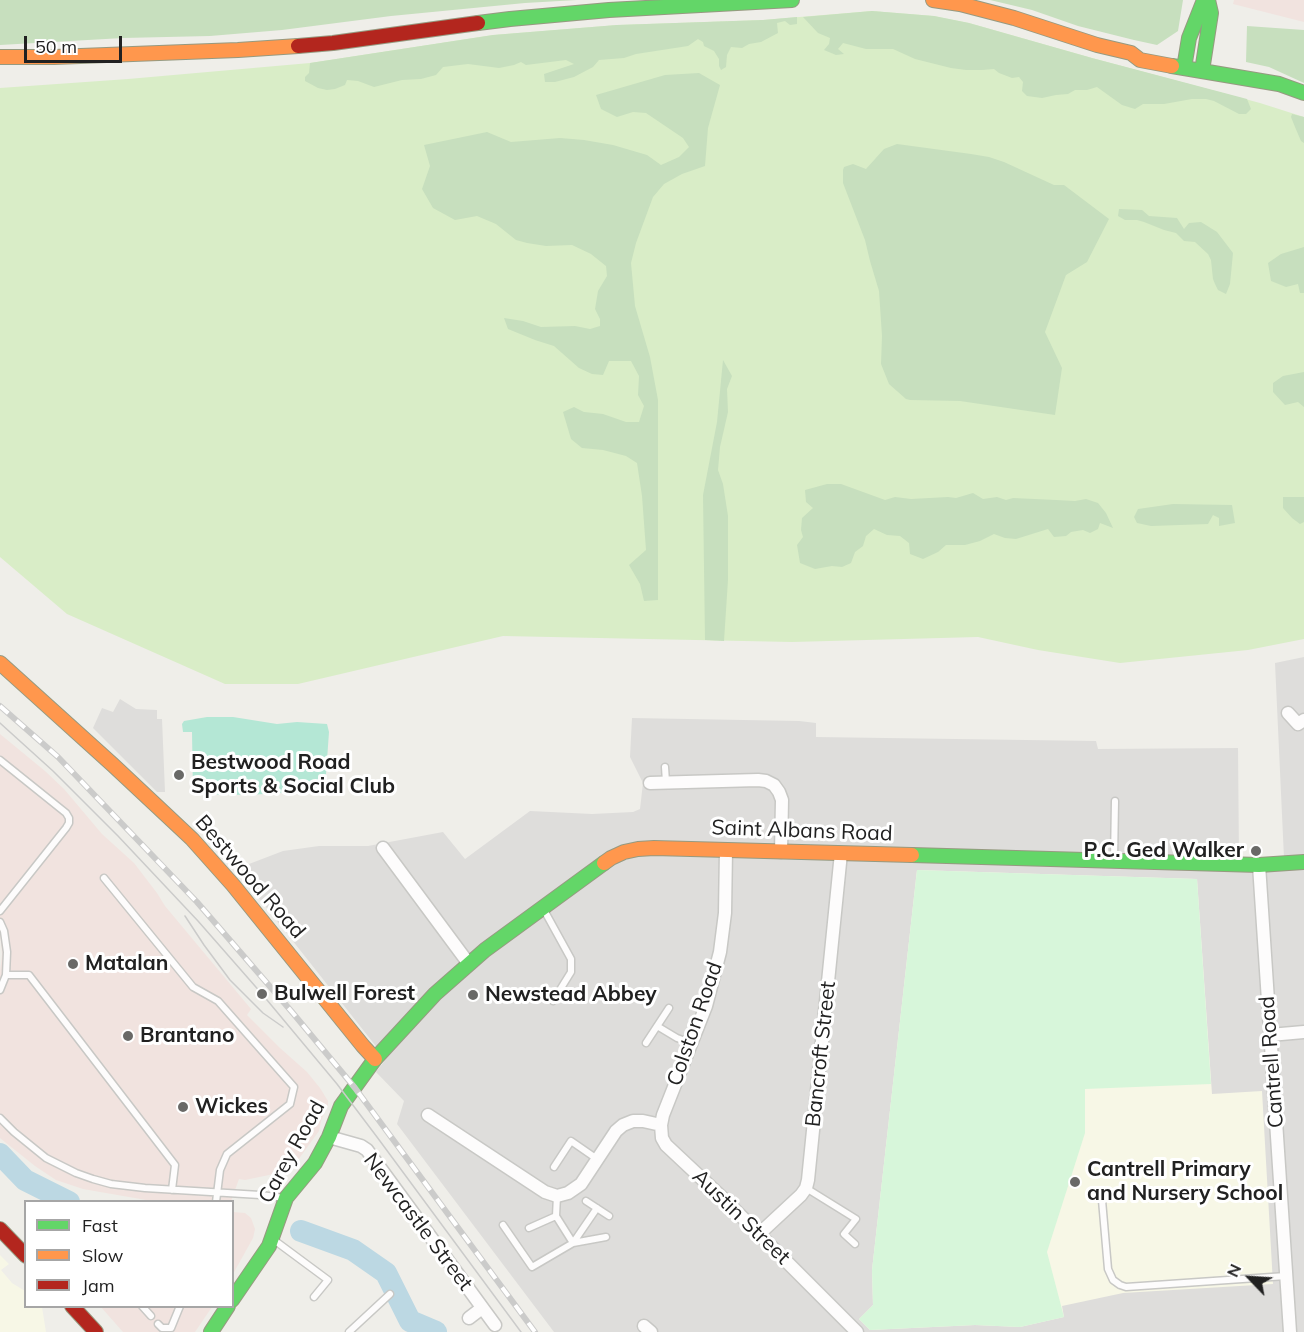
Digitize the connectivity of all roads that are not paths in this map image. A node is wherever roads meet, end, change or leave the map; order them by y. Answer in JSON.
{"nodes":[{"id":1,"x":792,"y":0,"type":"edge"},
{"id":2,"x":933,"y":0,"type":"edge"},
{"id":3,"x":1206,"y":0,"type":"edge"},
{"id":4,"x":0,"y":57,"type":"edge"},
{"id":5,"x":1185,"y":62,"type":"junction"},
{"id":6,"x":1203,"y":65,"type":"junction"},
{"id":7,"x":1304,"y":93,"type":"edge"},
{"id":8,"x":0,"y":663,"type":"edge"},
{"id":9,"x":1288,"y":713,"type":"dead end"},
{"id":10,"x":1299,"y":726,"type":"edge"},
{"id":11,"x":0,"y":760,"type":"edge"},
{"id":12,"x":665,"y":767,"type":"dead end"},
{"id":13,"x":650,"y":783,"type":"dead end"},
{"id":14,"x":666,"y":783,"type":"junction"},
{"id":15,"x":1115,"y":801,"type":"dead end"},
{"id":16,"x":383,"y":848,"type":"dead end"},
{"id":17,"x":726,"y":850,"type":"junction"},
{"id":18,"x":781,"y":852,"type":"junction"},
{"id":19,"x":841,"y":853,"type":"junction"},
{"id":20,"x":1114,"y":861,"type":"junction"},
{"id":21,"x":1304,"y":862,"type":"edge"},
{"id":22,"x":1259,"y":865,"type":"junction"},
{"id":23,"x":104,"y":878,"type":"dead end"},
{"id":24,"x":542,"y":907,"type":"junction"},
{"id":25,"x":0,"y":911,"type":"edge"},
{"id":26,"x":0,"y":922,"type":"edge"},
{"id":27,"x":469,"y":964,"type":"junction"},
{"id":28,"x":6,"y":975,"type":"junction"},
{"id":29,"x":0,"y":990,"type":"edge"},
{"id":30,"x":553,"y":1001,"type":"dead end"},
{"id":31,"x":669,"y":1008,"type":"dead end"},
{"id":32,"x":657,"y":1026,"type":"junction"},
{"id":33,"x":1304,"y":1032,"type":"edge"},
{"id":34,"x":1270,"y":1035,"type":"junction"},
{"id":35,"x":646,"y":1043,"type":"dead end"},
{"id":36,"x":692,"y":1043,"type":"junction"},
{"id":37,"x":375,"y":1059,"type":"junction"},
{"id":38,"x":428,"y":1115,"type":"dead end"},
{"id":39,"x":0,"y":1118,"type":"edge"},
{"id":40,"x":661,"y":1125,"type":"junction"},
{"id":41,"x":329,"y":1137,"type":"junction"},
{"id":42,"x":597,"y":1159,"type":"junction"},
{"id":43,"x":554,"y":1167,"type":"dead end"},
{"id":44,"x":806,"y":1188,"type":"junction"},
{"id":45,"x":172,"y":1190,"type":"junction"},
{"id":46,"x":217,"y":1193,"type":"junction"},
{"id":47,"x":557,"y":1196,"type":"junction"},
{"id":48,"x":286,"y":1198,"type":"junction"},
{"id":49,"x":216,"y":1200,"type":"edge"},
{"id":50,"x":1102,"y":1200,"type":"dead end"},
{"id":51,"x":586,"y":1201,"type":"dead end"},
{"id":52,"x":597,"y":1208,"type":"junction"},
{"id":53,"x":556,"y":1216,"type":"junction"},
{"id":54,"x":609,"y":1216,"type":"dead end"},
{"id":55,"x":503,"y":1225,"type":"dead end"},
{"id":56,"x":529,"y":1228,"type":"dead end"},
{"id":57,"x":0,"y":1229,"type":"edge"},
{"id":58,"x":759,"y":1234,"type":"junction"},
{"id":59,"x":606,"y":1237,"type":"dead end"},
{"id":60,"x":272,"y":1238,"type":"junction"},
{"id":61,"x":573,"y":1243,"type":"junction"},
{"id":62,"x":855,"y":1244,"type":"dead end"},
{"id":63,"x":24,"y":1254,"type":"edge"},
{"id":64,"x":1286,"y":1276,"type":"junction"},
{"id":65,"x":390,"y":1294,"type":"dead end"},
{"id":66,"x":234,"y":1297,"type":"edge"},
{"id":67,"x":314,"y":1297,"type":"dead end"},
{"id":68,"x":73,"y":1308,"type":"edge"},
{"id":69,"x":144,"y":1308,"type":"edge"},
{"id":70,"x":179,"y":1308,"type":"edge"},
{"id":71,"x":227,"y":1308,"type":"edge"},
{"id":72,"x":482,"y":1308,"type":"junction"},
{"id":73,"x":151,"y":1316,"type":"dead end"},
{"id":74,"x":469,"y":1318,"type":"dead end"},
{"id":75,"x":158,"y":1324,"type":"dead end"},
{"id":76,"x":496,"y":1329,"type":"edge"},
{"id":77,"x":89,"y":1330,"type":"edge"},
{"id":78,"x":211,"y":1332,"type":"edge"},
{"id":79,"x":349,"y":1332,"type":"edge"},
{"id":80,"x":857,"y":1332,"type":"edge"},
{"id":81,"x":1290,"y":1332,"type":"edge"}],
"edges":[{"from":1,"to":4,"type":"street"},
{"from":2,"to":5,"type":"street"},
{"from":3,"to":5,"type":"street"},
{"from":3,"to":6,"type":"street"},
{"from":5,"to":6,"type":"street"},
{"from":6,"to":7,"type":"street"},
{"from":8,"to":37,"type":"street","name":"Bestwood Road"},
{"from":9,"to":10,"type":"street"},
{"from":11,"to":25,"type":"lane"},
{"from":12,"to":14,"type":"lane"},
{"from":13,"to":14,"type":"street"},
{"from":14,"to":18,"type":"street"},
{"from":15,"to":20,"type":"lane"},
{"from":16,"to":27,"type":"street"},
{"from":17,"to":18,"type":"street","name":"Saint Albans Road"},
{"from":17,"to":24,"type":"street","name":"Saint Albans Road"},
{"from":17,"to":36,"type":"street","name":"Colston Road"},
{"from":18,"to":19,"type":"street","name":"Saint Albans Road"},
{"from":19,"to":20,"type":"street","name":"Saint Albans Road"},
{"from":19,"to":44,"type":"street","name":"Bancroft Street"},
{"from":20,"to":22,"type":"street","name":"Saint Albans Road"},
{"from":21,"to":22,"type":"street","name":"Saint Albans Road"},
{"from":22,"to":34,"type":"street","name":"Cantrell Road"},
{"from":23,"to":46,"type":"lane"},
{"from":24,"to":27,"type":"street","name":"Saint Albans Road"},
{"from":24,"to":30,"type":"lane"},
{"from":26,"to":28,"type":"lane"},
{"from":27,"to":37,"type":"street","name":"Saint Albans Road"},
{"from":28,"to":29,"type":"lane"},
{"from":28,"to":45,"type":"lane"},
{"from":31,"to":32,"type":"lane"},
{"from":32,"to":35,"type":"lane"},
{"from":32,"to":36,"type":"lane"},
{"from":33,"to":34,"type":"street"},
{"from":34,"to":64,"type":"street","name":"Cantrell Road"},
{"from":36,"to":40,"type":"street","name":"Colston Road"},
{"from":37,"to":41,"type":"street","name":"Carey Road"},
{"from":38,"to":47,"type":"street"},
{"from":39,"to":45,"type":"lane"},
{"from":40,"to":42,"type":"street"},
{"from":40,"to":58,"type":"street","name":"Austin Street"},
{"from":41,"to":48,"type":"street","name":"Carey Road"},
{"from":41,"to":72,"type":"street","name":"Newcastle Street"},
{"from":42,"to":43,"type":"lane"},
{"from":42,"to":47,"type":"street"},
{"from":44,"to":58,"type":"street"},
{"from":44,"to":62,"type":"lane"},
{"from":45,"to":46,"type":"lane"},
{"from":46,"to":48,"type":"lane"},
{"from":46,"to":49,"type":"lane"},
{"from":47,"to":53,"type":"lane"},
{"from":48,"to":60,"type":"street","name":"Carey Road"},
{"from":50,"to":64,"type":"lane"},
{"from":51,"to":52,"type":"lane"},
{"from":52,"to":54,"type":"lane"},
{"from":52,"to":61,"type":"lane"},
{"from":53,"to":56,"type":"lane"},
{"from":53,"to":61,"type":"lane"},
{"from":55,"to":61,"type":"lane"},
{"from":57,"to":63,"type":"street"},
{"from":58,"to":80,"type":"street","name":"Austin Street"},
{"from":59,"to":61,"type":"lane"},
{"from":60,"to":66,"type":"street","name":"Carey Road"},
{"from":60,"to":67,"type":"lane"},
{"from":64,"to":81,"type":"street","name":"Cantrell Road"},
{"from":65,"to":79,"type":"lane"},
{"from":68,"to":77,"type":"street"},
{"from":69,"to":73,"type":"lane"},
{"from":70,"to":75,"type":"lane"},
{"from":71,"to":78,"type":"street"},
{"from":72,"to":74,"type":"street"},
{"from":72,"to":76,"type":"street","name":"Newcastle Street"}]}
